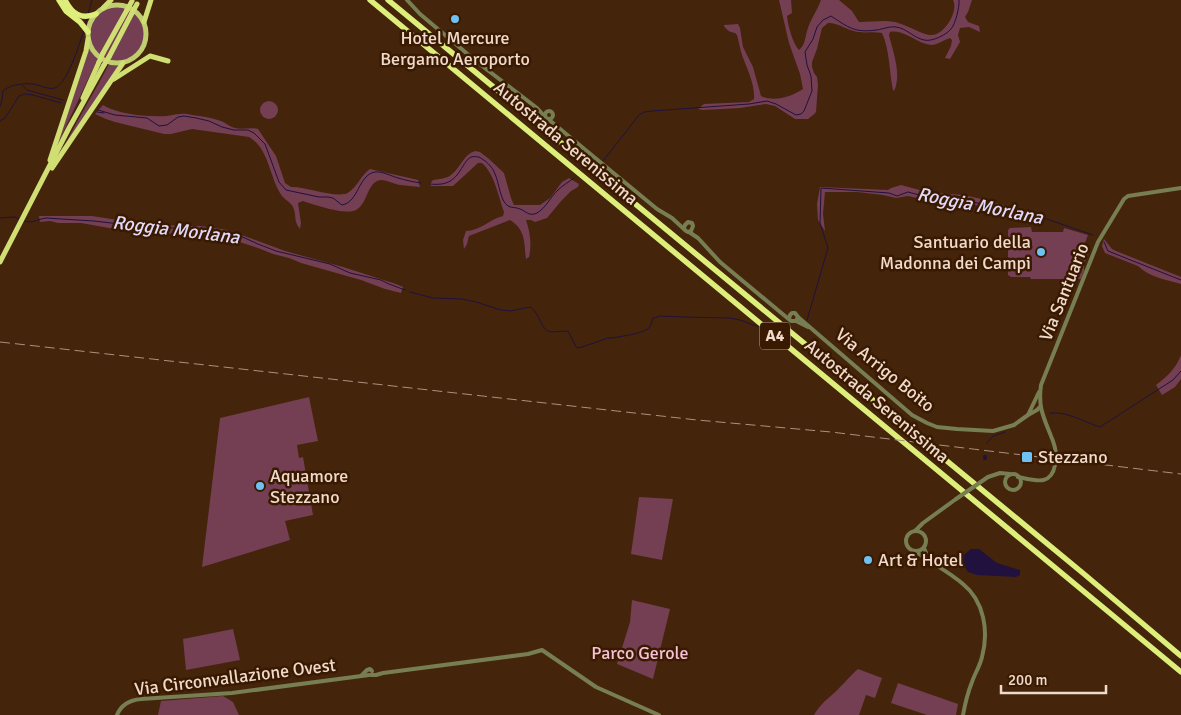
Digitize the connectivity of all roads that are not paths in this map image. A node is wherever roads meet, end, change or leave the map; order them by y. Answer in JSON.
{"nodes":[{"id":1,"x":60,"y":0,"type":"edge"},
{"id":2,"x":65,"y":0,"type":"edge"},
{"id":3,"x":112,"y":0,"type":"edge"},
{"id":4,"x":132,"y":0,"type":"edge"},
{"id":5,"x":152,"y":0,"type":"edge"},
{"id":6,"x":370,"y":0,"type":"edge"},
{"id":7,"x":388,"y":0,"type":"edge"},
{"id":8,"x":407,"y":0,"type":"edge"},
{"id":9,"x":138,"y":2,"type":"edge"},
{"id":10,"x":103,"y":8,"type":"junction"},
{"id":11,"x":129,"y":11,"type":"junction"},
{"id":12,"x":96,"y":14,"type":"junction"},
{"id":13,"x":144,"y":22,"type":"junction"},
{"id":14,"x":88,"y":35,"type":"junction"},
{"id":15,"x":168,"y":61,"type":"dead end"},
{"id":16,"x":123,"y":62,"type":"junction"},
{"id":17,"x":101,"y":64,"type":"junction"},
{"id":18,"x":110,"y":82,"type":"junction"},
{"id":19,"x":537,"y":108,"type":"junction"},
{"id":20,"x":549,"y":111,"type":"junction"},
{"id":21,"x":553,"y":117,"type":"junction"},
{"id":22,"x":547,"y":118,"type":"junction"},
{"id":23,"x":556,"y":125,"type":"junction"},
{"id":24,"x":46,"y":173,"type":"junction"},
{"id":25,"x":1181,"y":188,"type":"edge"},
{"id":26,"x":672,"y":218,"type":"junction"},
{"id":27,"x":686,"y":223,"type":"junction"},
{"id":28,"x":684,"y":228,"type":"junction"},
{"id":29,"x":691,"y":230,"type":"junction"},
{"id":30,"x":0,"y":262,"type":"edge"},
{"id":31,"x":790,"y":316,"type":"junction"},
{"id":32,"x":797,"y":319,"type":"junction"},
{"id":33,"x":1042,"y":385,"type":"junction"},
{"id":34,"x":1040,"y":407,"type":"junction"},
{"id":35,"x":1030,"y":412,"type":"junction"},
{"id":36,"x":1043,"y":416,"type":"junction"},
{"id":37,"x":1056,"y":456,"type":"tunnel mouth"},
{"id":38,"x":1055,"y":465,"type":"tunnel mouth"},
{"id":39,"x":997,"y":474,"type":"junction"},
{"id":40,"x":1012,"y":474,"type":"junction"},
{"id":41,"x":1018,"y":477,"type":"junction"},
{"id":42,"x":1030,"y":480,"type":"junction"},
{"id":43,"x":1005,"y":482,"type":"junction"},
{"id":44,"x":1020,"y":483,"type":"junction"},
{"id":45,"x":929,"y":519,"type":"junction"},
{"id":46,"x":915,"y":531,"type":"junction"},
{"id":47,"x":922,"y":533,"type":"junction"},
{"id":48,"x":924,"y":548,"type":"junction"},
{"id":49,"x":915,"y":552,"type":"junction"},
{"id":50,"x":929,"y":560,"type":"junction"},
{"id":51,"x":1181,"y":656,"type":"edge"},
{"id":52,"x":1181,"y":672,"type":"edge"},
{"id":53,"x":117,"y":715,"type":"edge"},
{"id":54,"x":659,"y":715,"type":"edge"},
{"id":55,"x":963,"y":715,"type":"edge"}],
"edges":[{"from":1,"to":14,"type":"highway"},
{"from":2,"to":12,"type":"highway"},
{"from":3,"to":10,"type":"highway"},
{"from":4,"to":11,"type":"highway","bridge":true},
{"from":5,"to":13,"type":"highway"},
{"from":6,"to":52,"type":"highway","name":"Autostrada Serenissima","number":"A4"},
{"from":7,"to":51,"type":"highway","name":"Autostrada Serenissima","number":"A4"},
{"from":8,"to":19,"type":"street","name":"Via Arrigo Boito"},
{"from":9,"to":11,"type":"highway","bridge":true},
{"from":10,"to":12,"type":"main road"},
{"from":10,"to":13,"type":"main road"},
{"from":11,"to":17,"type":"highway","bridge":true},
{"from":11,"to":17,"type":"highway","bridge":true},
{"from":12,"to":14,"type":"main road"},
{"from":13,"to":16,"type":"main road"},
{"from":14,"to":16,"type":"main road"},
{"from":14,"to":24,"type":"highway"},
{"from":15,"to":18,"type":"highway"},
{"from":16,"to":18,"type":"highway"},
{"from":17,"to":24,"type":"highway"},
{"from":18,"to":24,"type":"highway"},
{"from":19,"to":20,"type":"street","name":"Via Arrigo Boito"},
{"from":19,"to":22,"type":"street","name":"Via Arrigo Boito"},
{"from":20,"to":21,"type":"street","name":"Via Arrigo Boito"},
{"from":20,"to":22,"type":"street"},
{"from":21,"to":22,"type":"street"},
{"from":21,"to":23,"type":"street","name":"Via Arrigo Boito"},
{"from":22,"to":23,"type":"street","name":"Via Arrigo Boito"},
{"from":23,"to":26,"type":"street","name":"Via Arrigo Boito"},
{"from":24,"to":30,"type":"highway"},
{"from":25,"to":33,"type":"street","name":"Via Santuario"},
{"from":26,"to":27,"type":"street","name":"Via Arrigo Boito"},
{"from":26,"to":28,"type":"street","name":"Via Arrigo Boito"},
{"from":27,"to":28,"type":"street"},
{"from":27,"to":29,"type":"street","name":"Via Arrigo Boito"},
{"from":28,"to":29,"type":"street","name":"Via Arrigo Boito"},
{"from":29,"to":31,"type":"street","name":"Via Arrigo Boito"},
{"from":31,"to":32,"type":"street","name":"Via Arrigo Boito"},
{"from":31,"to":32,"type":"street","name":"Via Arrigo Boito"},
{"from":32,"to":35,"type":"street","name":"Via Arrigo Boito"},
{"from":33,"to":34,"type":"street","name":"Via Santuario"},
{"from":33,"to":35,"type":"street"},
{"from":34,"to":35,"type":"street","name":"Via Arrigo Boito"},
{"from":34,"to":36,"type":"street","name":"Via Santuario"},
{"from":35,"to":36,"type":"street"},
{"from":36,"to":37,"type":"street","name":"Via Santuario"},
{"from":38,"to":42,"type":"street"},
{"from":39,"to":40,"type":"street"},
{"from":39,"to":43,"type":"street"},
{"from":39,"to":45,"type":"street","bridge":true},
{"from":40,"to":41,"type":"street"},
{"from":40,"to":43,"type":"street"},
{"from":41,"to":42,"type":"street"},
{"from":41,"to":44,"type":"street"},
{"from":42,"to":44,"type":"street"},
{"from":43,"to":44,"type":"street"},
{"from":45,"to":46,"type":"street"},
{"from":45,"to":47,"type":"street"},
{"from":46,"to":47,"type":"street"},
{"from":46,"to":49,"type":"street"},
{"from":47,"to":48,"type":"street"},
{"from":48,"to":49,"type":"street"},
{"from":48,"to":50,"type":"street"},
{"from":49,"to":50,"type":"street"},
{"from":50,"to":55,"type":"street"},
{"from":53,"to":54,"type":"street","name":"Via Circonvallazione Ovest"}]}
